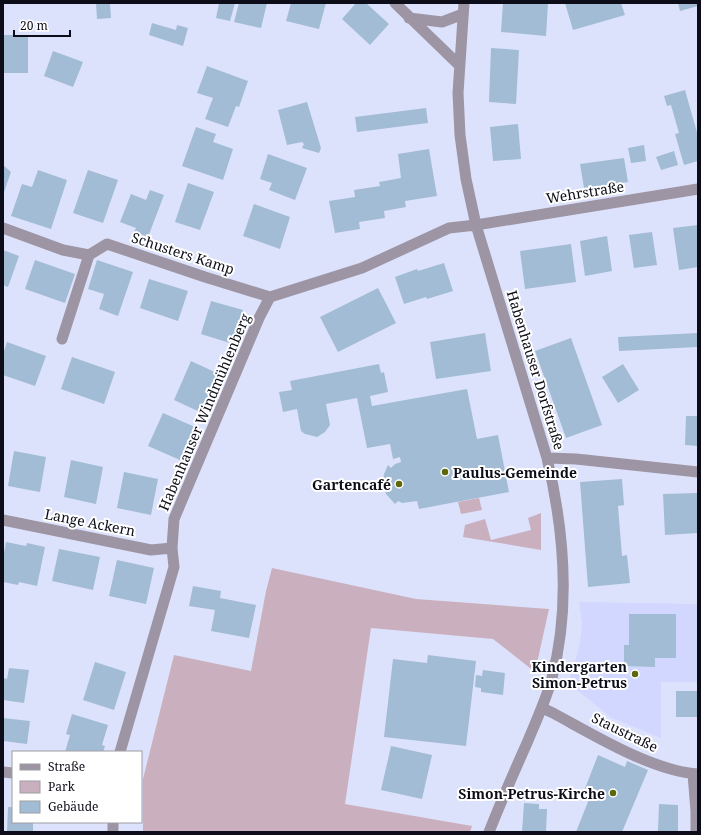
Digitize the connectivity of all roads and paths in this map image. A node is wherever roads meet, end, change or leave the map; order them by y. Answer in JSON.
{"nodes":[{"id":1,"x":395,"y":3,"type":"edge"},
{"id":2,"x":464,"y":3,"type":"edge"},
{"id":3,"x":463,"y":14,"type":"junction"},
{"id":4,"x":409,"y":18,"type":"junction"},
{"id":5,"x":459,"y":64,"type":"junction"},
{"id":6,"x":698,"y":189,"type":"edge"},
{"id":7,"x":476,"y":225,"type":"junction"},
{"id":8,"x":3,"y":228,"type":"edge"},
{"id":9,"x":89,"y":255,"type":"junction"},
{"id":10,"x":270,"y":297,"type":"junction"},
{"id":11,"x":62,"y":339,"type":"dead end"},
{"id":12,"x":547,"y":458,"type":"junction"},
{"id":13,"x":698,"y":472,"type":"edge"},
{"id":14,"x":3,"y":520,"type":"edge"},
{"id":15,"x":172,"y":548,"type":"junction"},
{"id":16,"x":542,"y":708,"type":"junction"},
{"id":17,"x":120,"y":751,"type":"edge"},
{"id":18,"x":695,"y":774,"type":"edge"},
{"id":19,"x":489,"y":832,"type":"edge"},
{"id":20,"x":696,"y":832,"type":"edge"}],
"edges":[{"from":1,"to":4,"type":"street"},
{"from":2,"to":3,"type":"street","name":"Habenhauser Dorfstraße"},
{"from":3,"to":4,"type":"street"},
{"from":3,"to":5,"type":"street","name":"Habenhauser Dorfstraße"},
{"from":4,"to":5,"type":"street"},
{"from":5,"to":7,"type":"street","name":"Habenhauser Dorfstraße"},
{"from":6,"to":7,"type":"street","name":"Wehrstraße"},
{"from":7,"to":10,"type":"street"},
{"from":7,"to":12,"type":"street","name":"Habenhauser Dorfstraße"},
{"from":8,"to":9,"type":"street"},
{"from":9,"to":10,"type":"street","name":"Schusters Kamp"},
{"from":9,"to":11,"type":"street"},
{"from":10,"to":15,"type":"street","name":"Habenhauser Windmühlenberg"},
{"from":12,"to":13,"type":"street"},
{"from":12,"to":16,"type":"street","name":"Habenhauser Dorfstraße"},
{"from":14,"to":15,"type":"street","name":"Lange Ackern"},
{"from":15,"to":17,"type":"street","name":"Habenhauser Windmühlenberg"},
{"from":16,"to":18,"type":"street","name":"Staustraße"},
{"from":16,"to":19,"type":"street","name":"Habenhauser Dorfstraße"},
{"from":18,"to":20,"type":"street"}]}
